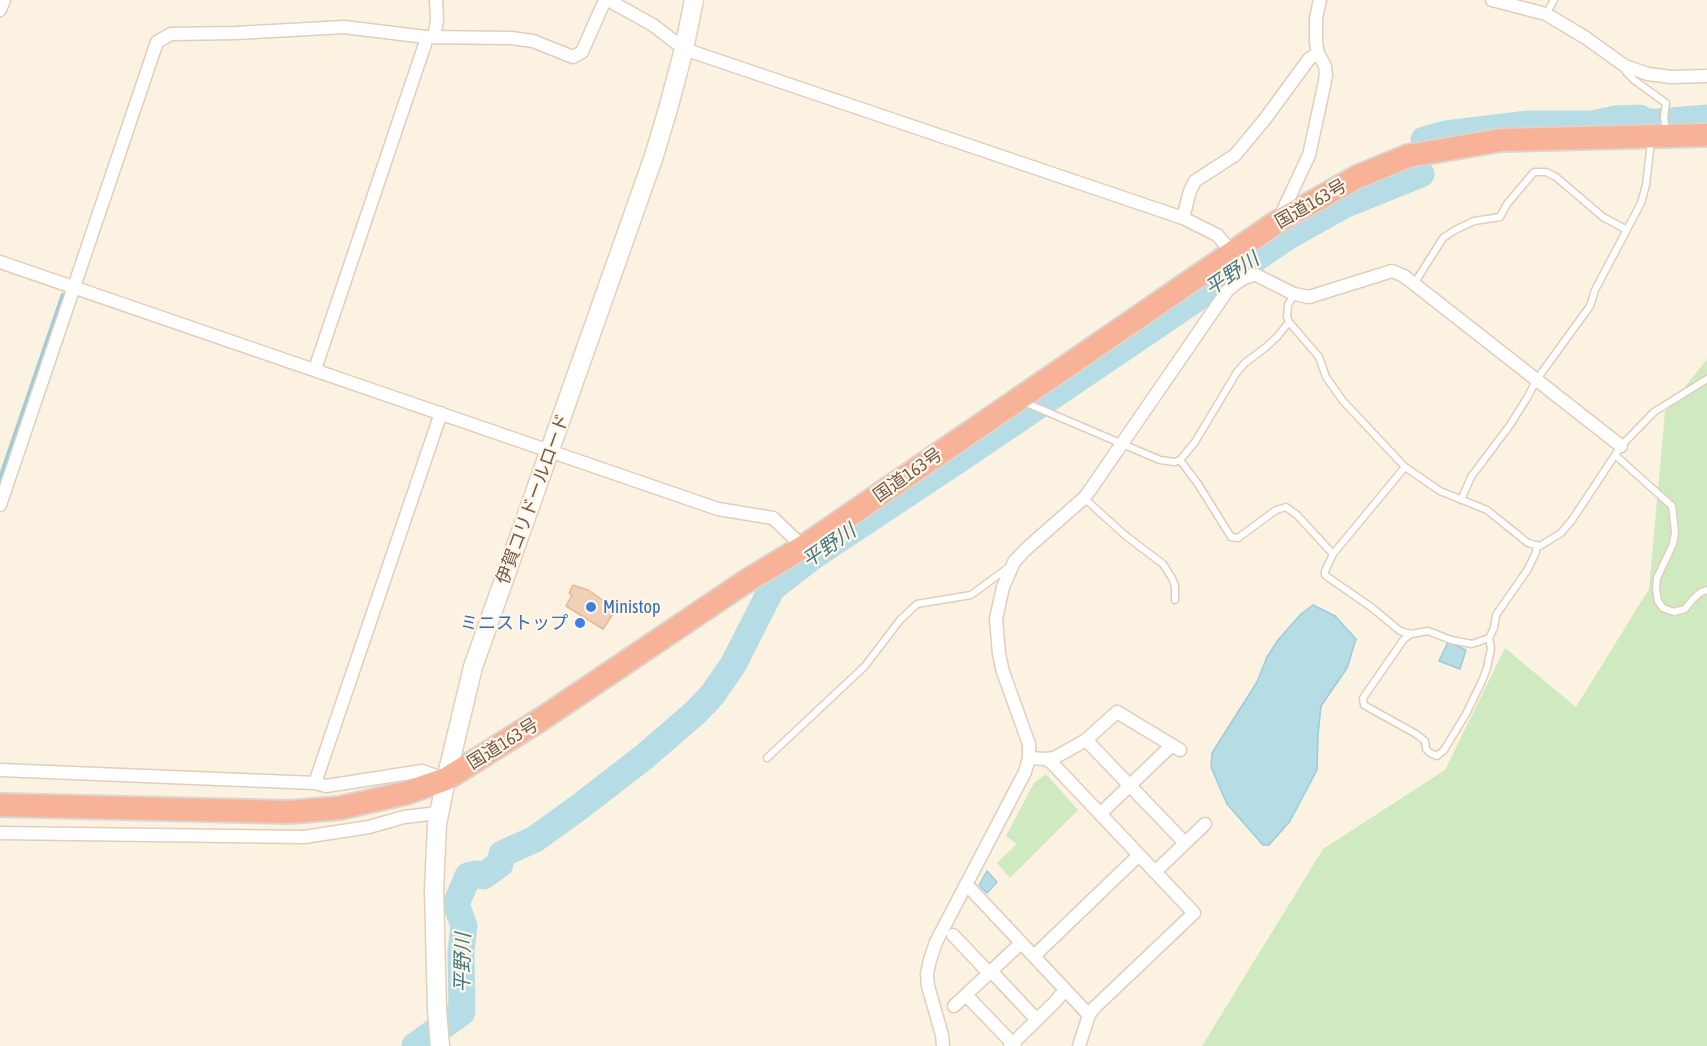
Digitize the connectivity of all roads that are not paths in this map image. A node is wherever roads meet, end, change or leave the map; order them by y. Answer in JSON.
{"nodes":[{"id":1,"x":4,"y":0,"type":"edge"},
{"id":2,"x":436,"y":0,"type":"edge"},
{"id":3,"x":606,"y":0,"type":"edge"},
{"id":4,"x":694,"y":0,"type":"edge"},
{"id":5,"x":1320,"y":0,"type":"edge"},
{"id":6,"x":1492,"y":0,"type":"edge"},
{"id":7,"x":1554,"y":0,"type":"edge"},
{"id":8,"x":0,"y":10,"type":"edge"},
{"id":9,"x":1546,"y":14,"type":"junction"},
{"id":10,"x":430,"y":37,"type":"junction"},
{"id":11,"x":684,"y":49,"type":"junction"},
{"id":12,"x":1318,"y":52,"type":"junction"},
{"id":13,"x":1625,"y":66,"type":"junction"},
{"id":14,"x":1707,"y":76,"type":"edge"},
{"id":15,"x":1662,"y":129,"type":"junction"},
{"id":16,"x":1707,"y":135,"type":"edge"},
{"id":17,"x":1183,"y":218,"type":"junction"},
{"id":18,"x":1277,"y":222,"type":"junction"},
{"id":19,"x":1627,"y":230,"type":"junction"},
{"id":20,"x":1232,"y":252,"type":"junction"},
{"id":21,"x":0,"y":262,"type":"edge"},
{"id":22,"x":1239,"y":281,"type":"junction"},
{"id":23,"x":1414,"y":284,"type":"junction"},
{"id":24,"x":74,"y":287,"type":"junction"},
{"id":25,"x":1294,"y":294,"type":"junction"},
{"id":26,"x":1289,"y":322,"type":"junction"},
{"id":27,"x":315,"y":369,"type":"junction"},
{"id":28,"x":1537,"y":379,"type":"junction"},
{"id":29,"x":1707,"y":379,"type":"edge"},
{"id":30,"x":1022,"y":402,"type":"junction"},
{"id":31,"x":441,"y":412,"type":"junction"},
{"id":32,"x":1121,"y":445,"type":"junction"},
{"id":33,"x":550,"y":450,"type":"junction"},
{"id":34,"x":1618,"y":450,"type":"junction"},
{"id":35,"x":1180,"y":460,"type":"junction"},
{"id":36,"x":1405,"y":467,"type":"junction"},
{"id":37,"x":1084,"y":498,"type":"junction"},
{"id":38,"x":1461,"y":500,"type":"junction"},
{"id":39,"x":0,"y":505,"type":"edge"},
{"id":40,"x":1537,"y":545,"type":"junction"},
{"id":41,"x":803,"y":547,"type":"junction"},
{"id":42,"x":1333,"y":554,"type":"junction"},
{"id":43,"x":1014,"y":562,"type":"junction"},
{"id":44,"x":1707,"y":590,"type":"edge"},
{"id":45,"x":1175,"y":600,"type":"dead end"},
{"id":46,"x":1411,"y":634,"type":"junction"},
{"id":47,"x":1489,"y":638,"type":"junction"},
{"id":48,"x":1086,"y":740,"type":"junction"},
{"id":49,"x":767,"y":758,"type":"dead end"},
{"id":50,"x":1029,"y":758,"type":"junction"},
{"id":51,"x":1045,"y":759,"type":"junction"},
{"id":52,"x":0,"y":770,"type":"edge"},
{"id":53,"x":446,"y":779,"type":"junction"},
{"id":54,"x":315,"y":783,"type":"junction"},
{"id":55,"x":1131,"y":785,"type":"junction"},
{"id":56,"x":0,"y":805,"type":"edge"},
{"id":57,"x":438,"y":813,"type":"junction"},
{"id":58,"x":1100,"y":814,"type":"junction"},
{"id":59,"x":1205,"y":824,"type":"dead end"},
{"id":60,"x":0,"y":833,"type":"edge"},
{"id":61,"x":1185,"y":843,"type":"junction"},
{"id":62,"x":1139,"y":855,"type":"junction"},
{"id":63,"x":1155,"y":872,"type":"junction"},
{"id":64,"x":966,"y":884,"type":"junction"},
{"id":65,"x":953,"y":935,"type":"dead end"},
{"id":66,"x":1021,"y":943,"type":"junction"},
{"id":67,"x":1034,"y":956,"type":"junction"},
{"id":68,"x":990,"y":972,"type":"junction"},
{"id":69,"x":1065,"y":990,"type":"junction"},
{"id":70,"x":966,"y":995,"type":"junction"},
{"id":71,"x":954,"y":1006,"type":"dead end"},
{"id":72,"x":1089,"y":1015,"type":"junction"},
{"id":73,"x":1037,"y":1020,"type":"junction"},
{"id":74,"x":1012,"y":1045,"type":"edge"},
{"id":75,"x":440,"y":1046,"type":"edge"},
{"id":76,"x":943,"y":1046,"type":"edge"},
{"id":77,"x":1079,"y":1046,"type":"edge"}],
"edges":[{"from":1,"to":8,"type":"street"},
{"from":2,"to":10,"type":"street"},
{"from":3,"to":10,"type":"street"},
{"from":3,"to":11,"type":"street"},
{"from":4,"to":11,"type":"street","name":"伊賀コリドールロード"},
{"from":5,"to":12,"type":"street"},
{"from":6,"to":9,"type":"street"},
{"from":7,"to":9,"type":"lane"},
{"from":9,"to":13,"type":"street"},
{"from":10,"to":24,"type":"street"},
{"from":10,"to":27,"type":"street"},
{"from":11,"to":17,"type":"street"},
{"from":11,"to":33,"type":"street","name":"伊賀コリドールロード"},
{"from":12,"to":17,"type":"street"},
{"from":12,"to":18,"type":"street"},
{"from":13,"to":14,"type":"street"},
{"from":13,"to":15,"type":"lane"},
{"from":15,"to":16,"type":"highway","name":"国道163号"},
{"from":15,"to":18,"type":"highway","name":"国道163号"},
{"from":15,"to":19,"type":"lane"},
{"from":17,"to":20,"type":"street"},
{"from":18,"to":20,"type":"highway","name":"国道163号"},
{"from":19,"to":23,"type":"lane"},
{"from":19,"to":28,"type":"lane"},
{"from":20,"to":22,"type":"street"},
{"from":20,"to":30,"type":"highway","name":"国道163号"},
{"from":21,"to":24,"type":"street"},
{"from":22,"to":25,"type":"street"},
{"from":22,"to":32,"type":"street"},
{"from":23,"to":25,"type":"street"},
{"from":23,"to":28,"type":"street"},
{"from":24,"to":27,"type":"street"},
{"from":24,"to":39,"type":"street"},
{"from":25,"to":26,"type":"lane"},
{"from":26,"to":35,"type":"lane"},
{"from":26,"to":36,"type":"lane"},
{"from":27,"to":31,"type":"street"},
{"from":28,"to":34,"type":"street"},
{"from":28,"to":38,"type":"lane"},
{"from":29,"to":34,"type":"lane"},
{"from":30,"to":32,"type":"lane"},
{"from":30,"to":41,"type":"highway","name":"国道163号"},
{"from":31,"to":33,"type":"street"},
{"from":31,"to":54,"type":"street"},
{"from":32,"to":35,"type":"lane"},
{"from":32,"to":37,"type":"street"},
{"from":33,"to":41,"type":"street"},
{"from":33,"to":53,"type":"street","name":"伊賀コリドールロード"},
{"from":34,"to":40,"type":"lane"},
{"from":34,"to":44,"type":"lane"},
{"from":35,"to":42,"type":"lane"},
{"from":36,"to":38,"type":"lane"},
{"from":36,"to":42,"type":"lane"},
{"from":37,"to":43,"type":"street"},
{"from":37,"to":45,"type":"lane"},
{"from":38,"to":40,"type":"lane"},
{"from":40,"to":47,"type":"lane"},
{"from":41,"to":53,"type":"highway","name":"国道163号"},
{"from":42,"to":46,"type":"lane"},
{"from":43,"to":49,"type":"lane"},
{"from":43,"to":50,"type":"street"},
{"from":46,"to":47,"type":"lane"},
{"from":46,"to":47,"type":"lane"},
{"from":48,"to":51,"type":"street"},
{"from":48,"to":55,"type":"street"},
{"from":48,"to":55,"type":"street"},
{"from":50,"to":51,"type":"street"},
{"from":50,"to":64,"type":"street"},
{"from":51,"to":58,"type":"street"},
{"from":52,"to":54,"type":"street"},
{"from":53,"to":54,"type":"street"},
{"from":53,"to":56,"type":"highway","name":"国道163号"},
{"from":53,"to":57,"type":"street","name":"伊賀コリドールロード"},
{"from":55,"to":58,"type":"street"},
{"from":55,"to":61,"type":"street"},
{"from":57,"to":60,"type":"street"},
{"from":57,"to":75,"type":"street","name":"伊賀コリドールロード"},
{"from":58,"to":62,"type":"street"},
{"from":59,"to":61,"type":"street"},
{"from":61,"to":63,"type":"street"},
{"from":62,"to":63,"type":"street"},
{"from":62,"to":67,"type":"street"},
{"from":63,"to":72,"type":"street"},
{"from":64,"to":66,"type":"street"},
{"from":64,"to":76,"type":"street"},
{"from":65,"to":68,"type":"street"},
{"from":66,"to":67,"type":"street"},
{"from":66,"to":68,"type":"street"},
{"from":67,"to":69,"type":"street"},
{"from":68,"to":70,"type":"street"},
{"from":68,"to":73,"type":"street"},
{"from":69,"to":72,"type":"street"},
{"from":69,"to":73,"type":"street"},
{"from":70,"to":71,"type":"street"},
{"from":70,"to":74,"type":"street"},
{"from":72,"to":77,"type":"street"},
{"from":73,"to":74,"type":"street"}]}
